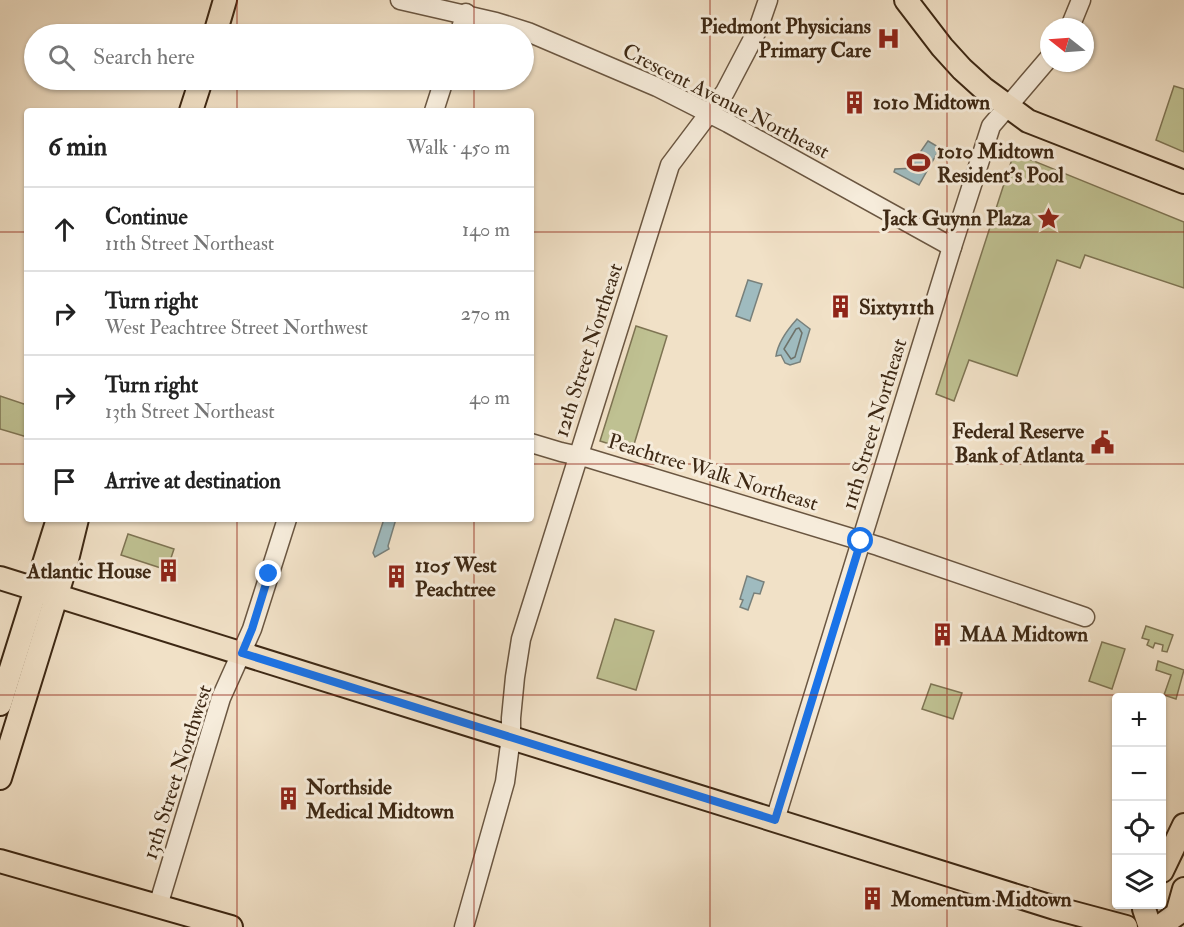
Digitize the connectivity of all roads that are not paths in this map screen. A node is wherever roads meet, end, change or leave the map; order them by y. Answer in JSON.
{"nodes":[{"id":1,"x":225,"y":0,"type":"edge"},
{"id":2,"x":400,"y":0,"type":"edge"},
{"id":3,"x":768,"y":0,"type":"edge"},
{"id":4,"x":906,"y":0,"type":"edge"},
{"id":5,"x":1081,"y":0,"type":"edge"},
{"id":6,"x":466,"y":14,"type":"junction"},
{"id":7,"x":1074,"y":18,"type":"edge"},
{"id":8,"x":217,"y":24,"type":"edge"},
{"id":9,"x":462,"y":24,"type":"edge"},
{"id":10,"x":500,"y":24,"type":"edge"},
{"id":11,"x":534,"y":35,"type":"edge"},
{"id":12,"x":1040,"y":68,"type":"edge"},
{"id":13,"x":198,"y":90,"type":"edge"},
{"id":14,"x":441,"y":90,"type":"edge"},
{"id":15,"x":1006,"y":106,"type":"junction"},
{"id":16,"x":192,"y":108,"type":"edge"},
{"id":17,"x":435,"y":108,"type":"edge"},
{"id":18,"x":709,"y":113,"type":"junction"},
{"id":19,"x":1184,"y":182,"type":"edge"},
{"id":20,"x":952,"y":247,"type":"junction"},
{"id":21,"x":534,"y":444,"type":"edge"},
{"id":22,"x":578,"y":456,"type":"junction"},
{"id":23,"x":58,"y":522,"type":"edge"},
{"id":24,"x":76,"y":522,"type":"edge"},
{"id":25,"x":286,"y":522,"type":"edge"},
{"id":26,"x":861,"y":541,"type":"junction"},
{"id":27,"x":0,"y":578,"type":"edge"},
{"id":28,"x":46,"y":592,"type":"junction"},
{"id":29,"x":1084,"y":617,"type":"dead end"},
{"id":30,"x":242,"y":653,"type":"junction"},
{"id":31,"x":0,"y":705,"type":"edge"},
{"id":32,"x":512,"y":737,"type":"junction"},
{"id":33,"x":0,"y":778,"type":"edge"},
{"id":34,"x":775,"y":820,"type":"junction"},
{"id":35,"x":1184,"y":825,"type":"edge"},
{"id":36,"x":0,"y":861,"type":"edge"},
{"id":37,"x":1166,"y":861,"type":"edge"},
{"id":38,"x":1184,"y":889,"type":"edge"},
{"id":39,"x":158,"y":906,"type":"junction"},
{"id":40,"x":1144,"y":909,"type":"edge"},
{"id":41,"x":231,"y":927,"type":"edge"},
{"id":42,"x":464,"y":927,"type":"edge"},
{"id":43,"x":1126,"y":927,"type":"edge"},
{"id":44,"x":1149,"y":927,"type":"edge"},
{"id":45,"x":1158,"y":927,"type":"edge"}],
"edges":[{"from":1,"to":8,"type":"main road"},
{"from":2,"to":6,"type":"street","name":"Crescent Avenue Northeast"},
{"from":3,"to":18,"type":"street","name":"12th Street Northeast"},
{"from":4,"to":15,"type":"main road"},
{"from":5,"to":7,"type":"street"},
{"from":6,"to":9,"type":"street"},
{"from":6,"to":10,"type":"street","name":"Crescent Avenue Northeast"},
{"from":11,"to":18,"type":"street","name":"Crescent Avenue Northeast"},
{"from":12,"to":15,"type":"street","name":"11th Street Northeast"},
{"from":13,"to":16,"type":"main road"},
{"from":14,"to":17,"type":"street"},
{"from":15,"to":19,"type":"main road"},
{"from":15,"to":20,"type":"street","name":"11th Street Northeast"},
{"from":18,"to":20,"type":"street","name":"Crescent Avenue Northeast"},
{"from":18,"to":22,"type":"street","name":"12th Street Northeast"},
{"from":20,"to":26,"type":"street","name":"11th Street Northeast"},
{"from":21,"to":22,"type":"street","name":"Peachtree Walk Northeast"},
{"from":22,"to":26,"type":"street","name":"Peachtree Walk Northeast"},
{"from":22,"to":32,"type":"street","name":"12th Street Northeast"},
{"from":23,"to":28,"type":"main road"},
{"from":24,"to":28,"type":"main road"},
{"from":25,"to":30,"type":"street","name":"13th Street Northwest"},
{"from":26,"to":29,"type":"street","name":"Peachtree Walk Northeast"},
{"from":26,"to":34,"type":"street","name":"11th Street Northeast"},
{"from":27,"to":28,"type":"main road"},
{"from":28,"to":30,"type":"main road"},
{"from":28,"to":31,"type":"main road"},
{"from":28,"to":33,"type":"main road"},
{"from":30,"to":32,"type":"main road"},
{"from":30,"to":39,"type":"street","name":"13th Street Northwest"},
{"from":32,"to":34,"type":"main road"},
{"from":32,"to":42,"type":"street","name":"12th Street Northeast"},
{"from":34,"to":43,"type":"main road"},
{"from":35,"to":37,"type":"main road"},
{"from":36,"to":39,"type":"main road"},
{"from":38,"to":45,"type":"main road"},
{"from":39,"to":41,"type":"main road"},
{"from":40,"to":44,"type":"main road"}]}
